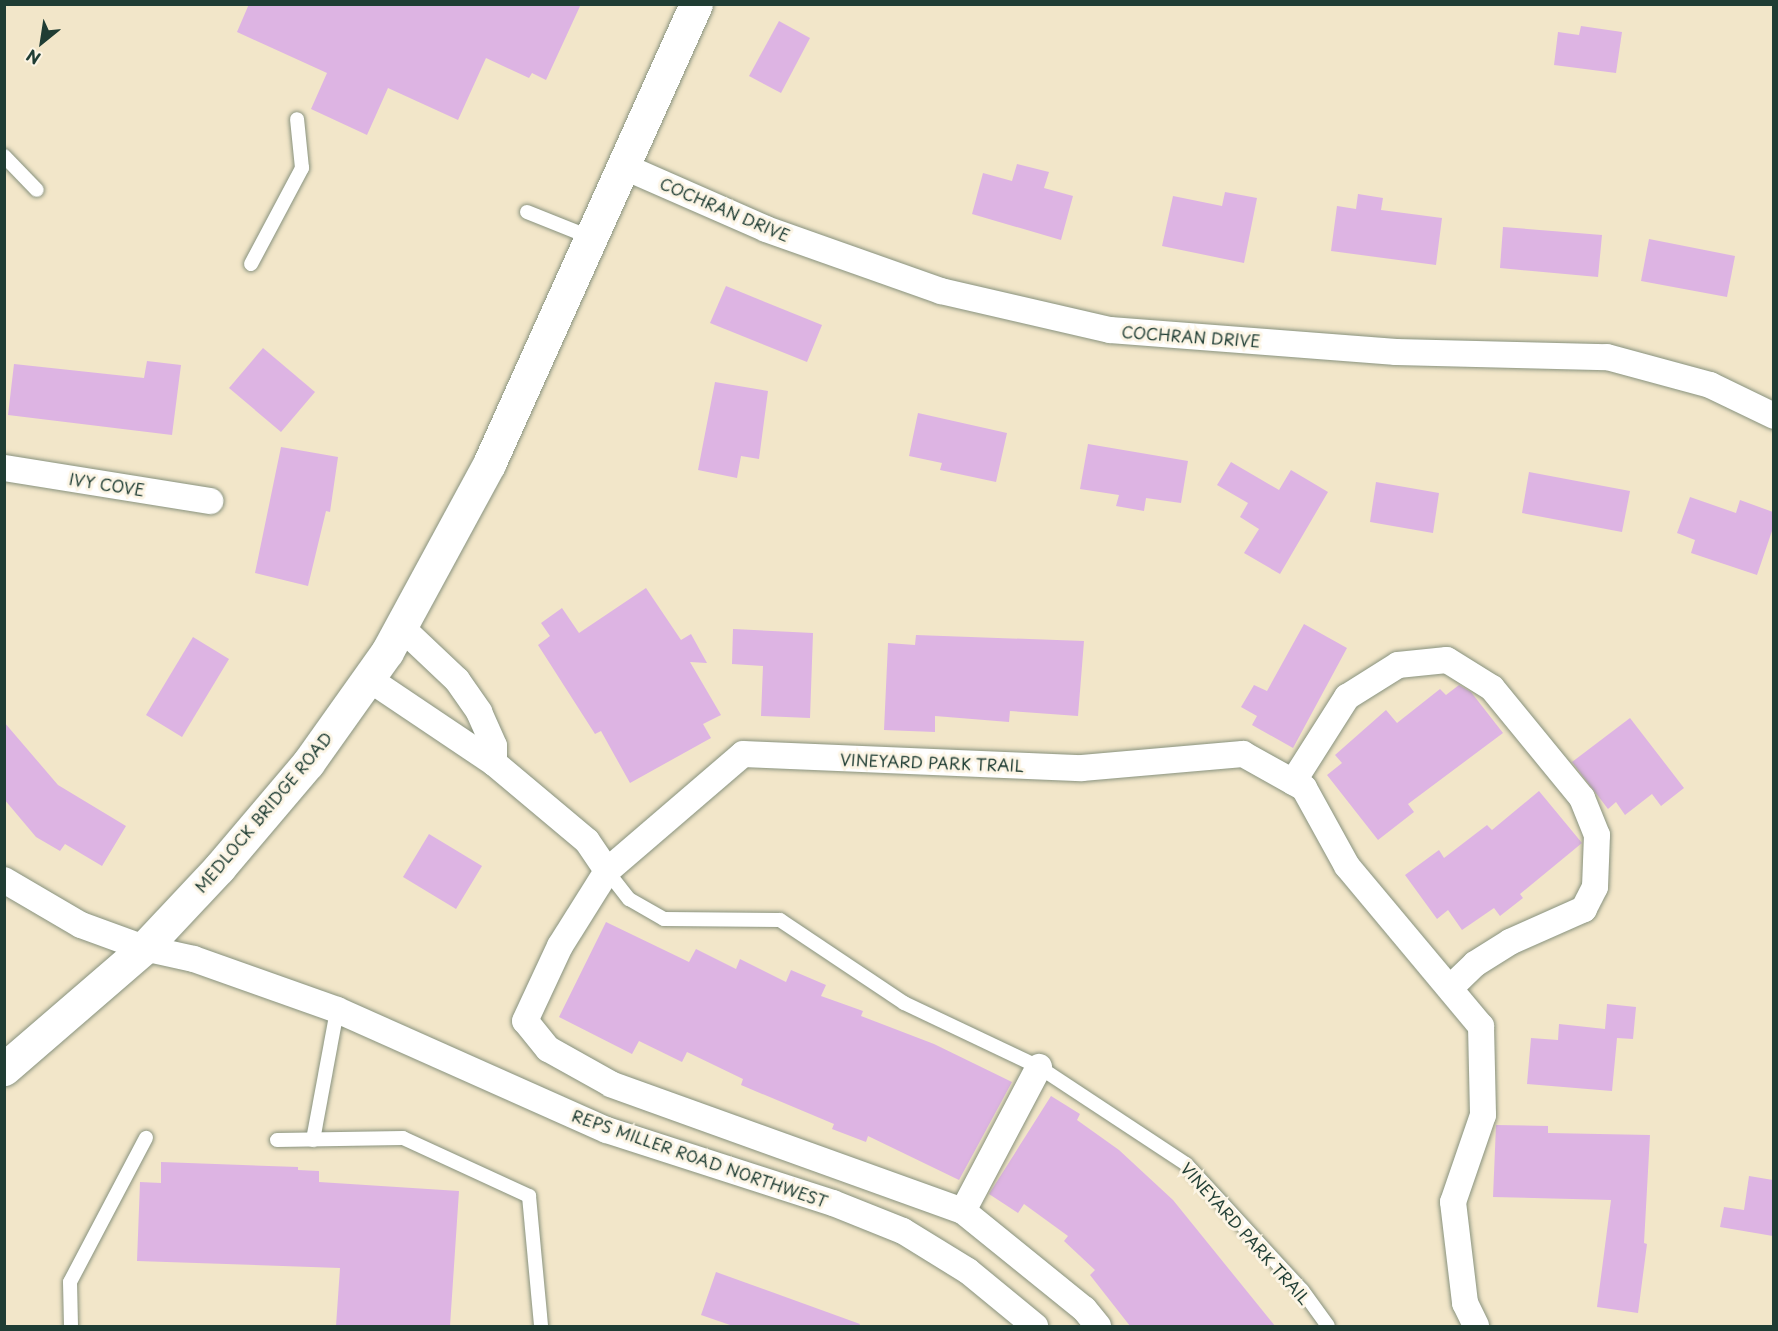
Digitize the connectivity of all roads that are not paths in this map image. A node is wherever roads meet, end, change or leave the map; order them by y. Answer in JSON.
{"nodes":[{"id":1,"x":696,"y":4,"type":"edge"},
{"id":2,"x":297,"y":119,"type":"dead end"},
{"id":3,"x":4,"y":156,"type":"edge"},
{"id":4,"x":625,"y":167,"type":"junction"},
{"id":5,"x":37,"y":190,"type":"dead end"},
{"id":6,"x":527,"y":212,"type":"dead end"},
{"id":7,"x":592,"y":238,"type":"junction"},
{"id":8,"x":251,"y":264,"type":"dead end"},
{"id":9,"x":1773,"y":416,"type":"edge"},
{"id":10,"x":4,"y":468,"type":"edge"},
{"id":11,"x":210,"y":501,"type":"dead end"},
{"id":12,"x":402,"y":628,"type":"junction"},
{"id":13,"x":369,"y":679,"type":"junction"},
{"id":14,"x":494,"y":764,"type":"junction"},
{"id":15,"x":1293,"y":782,"type":"junction"},
{"id":16,"x":607,"y":871,"type":"junction"},
{"id":17,"x":4,"y":880,"type":"edge"},
{"id":18,"x":144,"y":948,"type":"junction"},
{"id":19,"x":1451,"y":987,"type":"junction"},
{"id":20,"x":337,"y":1010,"type":"junction"},
{"id":21,"x":1039,"y":1066,"type":"junction"},
{"id":22,"x":4,"y":1069,"type":"edge"},
{"id":23,"x":146,"y":1138,"type":"dead end"},
{"id":24,"x":277,"y":1140,"type":"dead end"},
{"id":25,"x":313,"y":1140,"type":"junction"},
{"id":26,"x":963,"y":1211,"type":"junction"},
{"id":27,"x":71,"y":1326,"type":"edge"},
{"id":28,"x":541,"y":1326,"type":"edge"},
{"id":29,"x":1035,"y":1326,"type":"edge"},
{"id":30,"x":1098,"y":1326,"type":"edge"},
{"id":31,"x":1328,"y":1326,"type":"edge"},
{"id":32,"x":1476,"y":1326,"type":"edge"}],
"edges":[{"from":1,"to":4,"type":"street","name":"MEDLOCK BRIDGE ROAD"},
{"from":2,"to":8,"type":"lane"},
{"from":3,"to":5,"type":"lane"},
{"from":4,"to":7,"type":"street","name":"MEDLOCK BRIDGE ROAD"},
{"from":4,"to":9,"type":"street","name":"COCHRAN DRIVE"},
{"from":6,"to":7,"type":"lane"},
{"from":7,"to":12,"type":"street","name":"MEDLOCK BRIDGE ROAD"},
{"from":10,"to":11,"type":"street","name":"IVY COVE"},
{"from":12,"to":13,"type":"street","name":"MEDLOCK BRIDGE ROAD"},
{"from":12,"to":14,"type":"street"},
{"from":13,"to":14,"type":"street","name":"VINEYARD PARK TRAIL"},
{"from":13,"to":18,"type":"street","name":"MEDLOCK BRIDGE ROAD"},
{"from":14,"to":16,"type":"street","name":"VINEYARD PARK TRAIL"},
{"from":15,"to":16,"type":"street","name":"VINEYARD PARK TRAIL"},
{"from":15,"to":19,"type":"street","name":"VINEYARD PARK TRAIL"},
{"from":15,"to":19,"type":"street"},
{"from":16,"to":21,"type":"lane","name":"VINEYARD PARK TRAIL"},
{"from":16,"to":26,"type":"street","name":"VINEYARD PARK TRAIL"},
{"from":17,"to":18,"type":"street","name":"REPS MILLER ROAD NORTHWEST"},
{"from":18,"to":20,"type":"street","name":"REPS MILLER ROAD NORTHWEST"},
{"from":18,"to":22,"type":"street","name":"MEDLOCK BRIDGE ROAD"},
{"from":19,"to":32,"type":"street","name":"VINEYARD PARK TRAIL"},
{"from":20,"to":25,"type":"lane"},
{"from":20,"to":29,"type":"street","name":"REPS MILLER ROAD NORTHWEST"},
{"from":21,"to":26,"type":"street"},
{"from":21,"to":31,"type":"lane","name":"VINEYARD PARK TRAIL"},
{"from":23,"to":27,"type":"lane"},
{"from":24,"to":25,"type":"lane"},
{"from":25,"to":28,"type":"lane"},
{"from":26,"to":30,"type":"street","name":"VINEYARD PARK TRAIL"}]}
